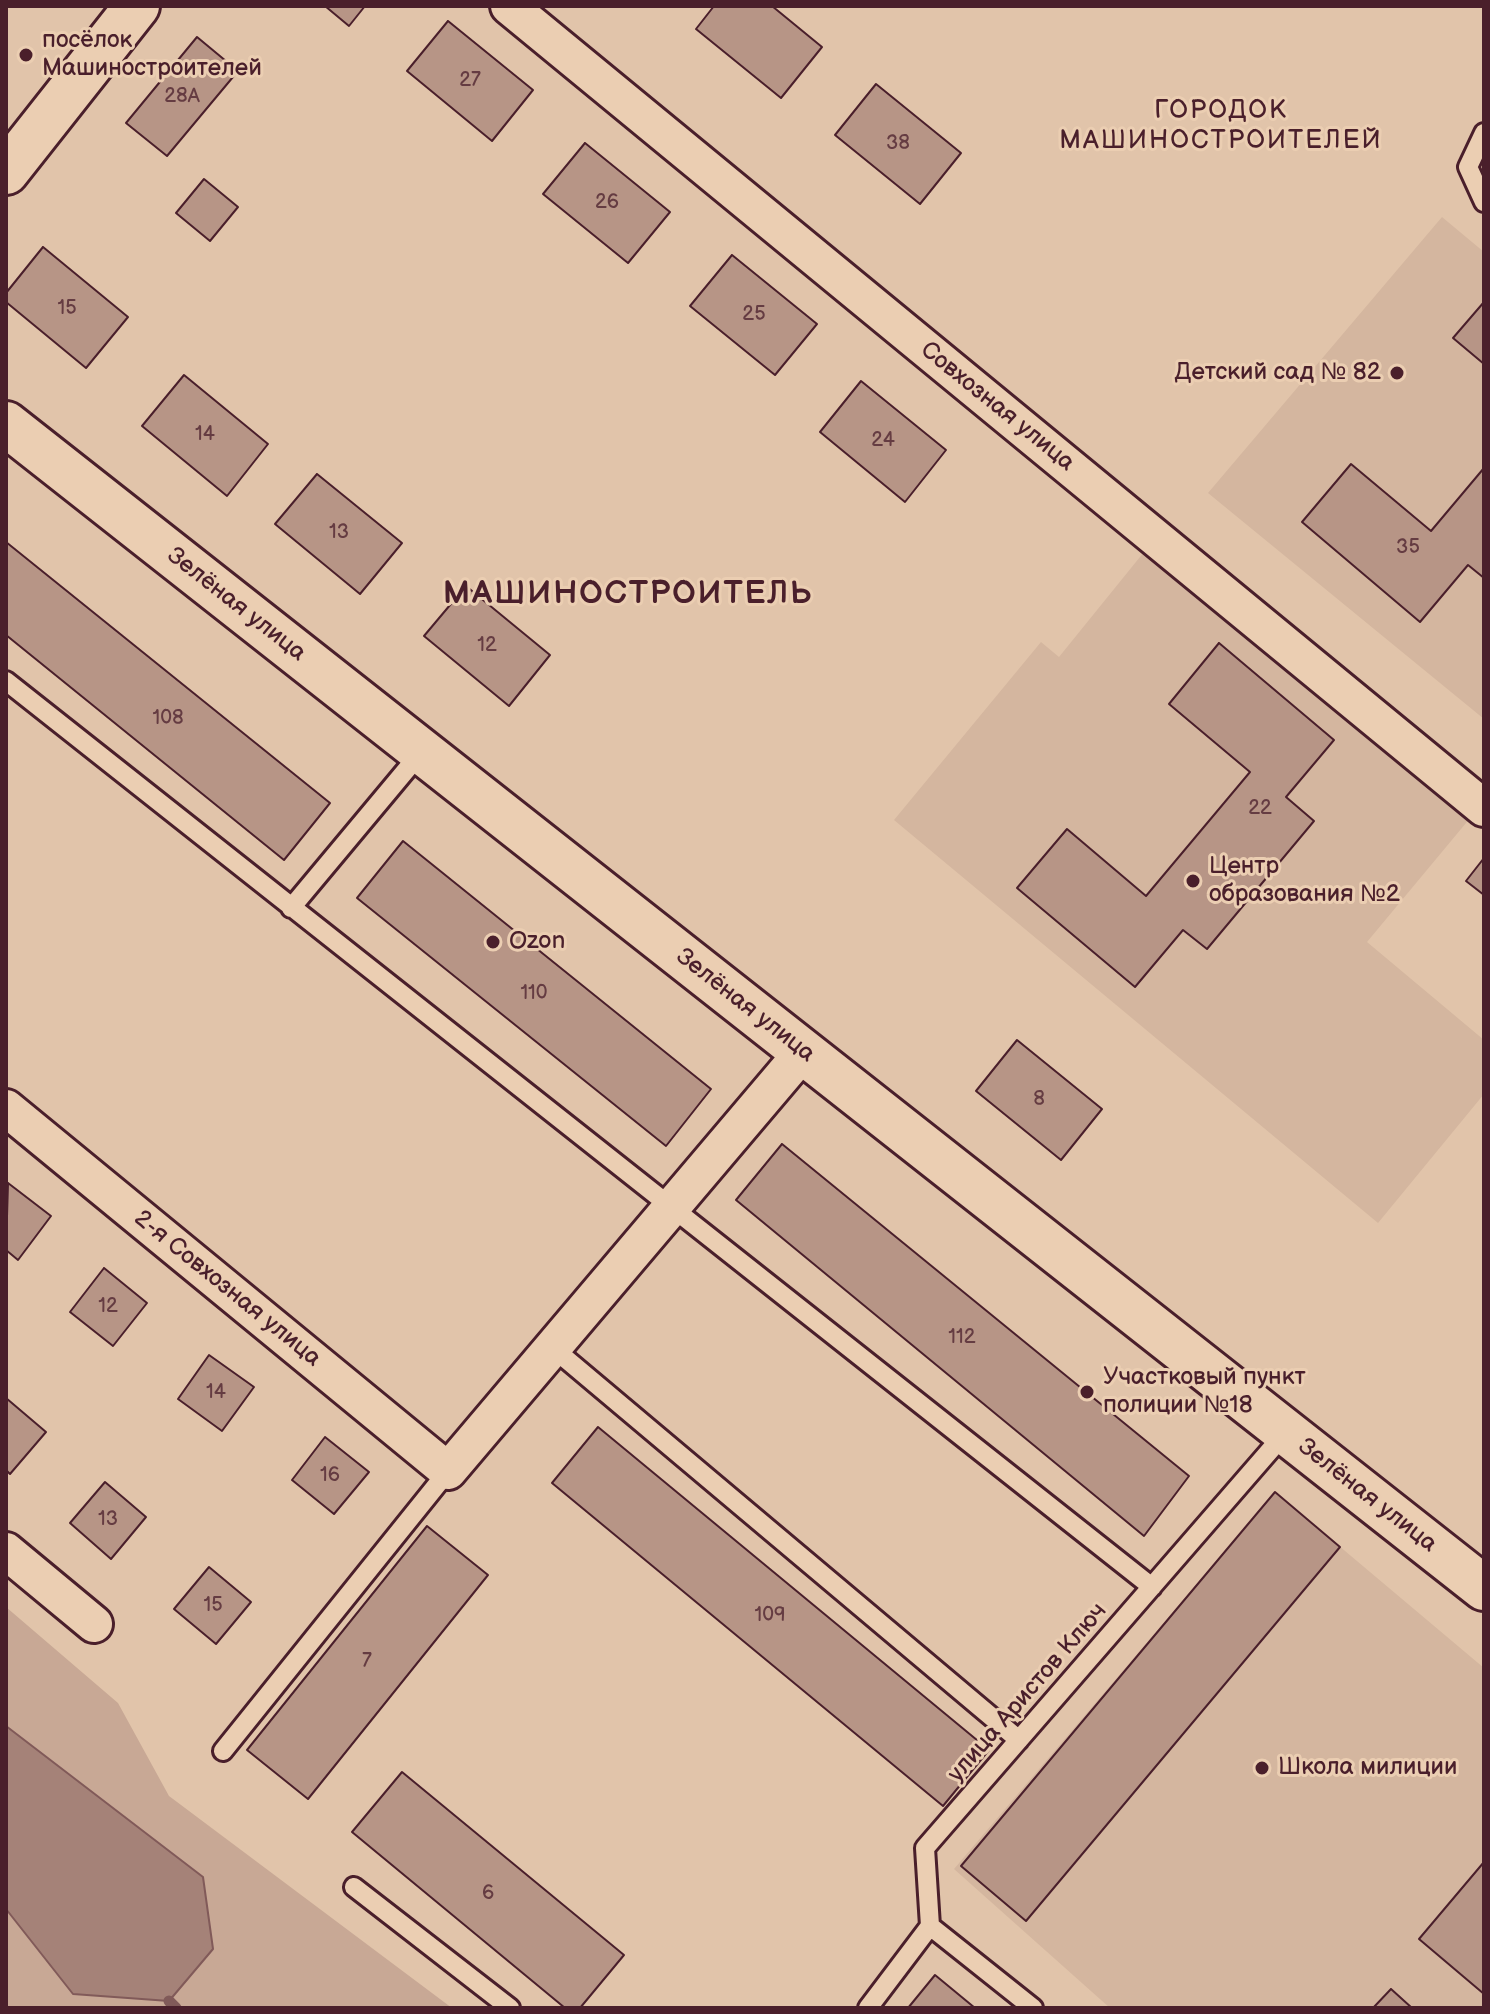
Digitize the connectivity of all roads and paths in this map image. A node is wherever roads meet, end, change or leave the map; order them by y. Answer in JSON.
{"nodes":[{"id":1,"x":137,"y":6,"type":"edge"},
{"id":2,"x":509,"y":6,"type":"edge"},
{"id":3,"x":1484,"y":133,"type":"edge"},
{"id":4,"x":6,"y":172,"type":"edge"},
{"id":5,"x":1484,"y":202,"type":"edge"},
{"id":6,"x":6,"y":424,"type":"edge"},
{"id":7,"x":6,"y":681,"type":"edge"},
{"id":8,"x":422,"y":751,"type":"junction"},
{"id":9,"x":1484,"y":808,"type":"edge"},
{"id":10,"x":291,"y":908,"type":"junction"},
{"id":11,"x":803,"y":1052,"type":"junction"},
{"id":12,"x":6,"y":1108,"type":"edge"},
{"id":13,"x":671,"y":1209,"type":"junction"},
{"id":14,"x":553,"y":1348,"type":"junction"},
{"id":15,"x":1286,"y":1432,"type":"junction"},
{"id":16,"x":448,"y":1471,"type":"junction"},
{"id":17,"x":6,"y":1551,"type":"edge"},
{"id":18,"x":1152,"y":1587,"type":"junction"},
{"id":19,"x":1484,"y":1588,"type":"edge"},
{"id":20,"x":94,"y":1624,"type":"dead end"},
{"id":21,"x":1019,"y":1740,"type":"junction"},
{"id":22,"x":223,"y":1751,"type":"dead end"},
{"id":23,"x":354,"y":1887,"type":"dead end"},
{"id":24,"x":930,"y":1926,"type":"junction"},
{"id":25,"x":510,"y":2008,"type":"edge"},
{"id":26,"x":868,"y":2008,"type":"edge"},
{"id":27,"x":1033,"y":2008,"type":"edge"}],
"edges":[{"from":1,"to":4,"type":"street"},
{"from":2,"to":9,"type":"street","name":"Совхозная улица"},
{"from":3,"to":5,"type":"lane"},
{"from":6,"to":8,"type":"street","name":"Зелёная улица"},
{"from":7,"to":10,"type":"lane"},
{"from":8,"to":10,"type":"lane"},
{"from":8,"to":11,"type":"street","name":"Зелёная улица"},
{"from":10,"to":13,"type":"lane"},
{"from":11,"to":13,"type":"street"},
{"from":11,"to":15,"type":"street","name":"Зелёная улица"},
{"from":12,"to":16,"type":"street","name":"2-я Совхозная улица"},
{"from":13,"to":14,"type":"street"},
{"from":13,"to":18,"type":"lane"},
{"from":14,"to":16,"type":"street"},
{"from":14,"to":21,"type":"lane"},
{"from":15,"to":18,"type":"lane","name":"улица Аристов Ключ"},
{"from":15,"to":19,"type":"street","name":"Зелёная улица"},
{"from":16,"to":22,"type":"lane"},
{"from":17,"to":20,"type":"street"},
{"from":18,"to":21,"type":"lane","name":"улица Аристов Ключ"},
{"from":21,"to":24,"type":"lane","name":"улица Аристов Ключ"},
{"from":23,"to":25,"type":"lane"},
{"from":24,"to":26,"type":"lane"},
{"from":24,"to":27,"type":"lane"}]}
